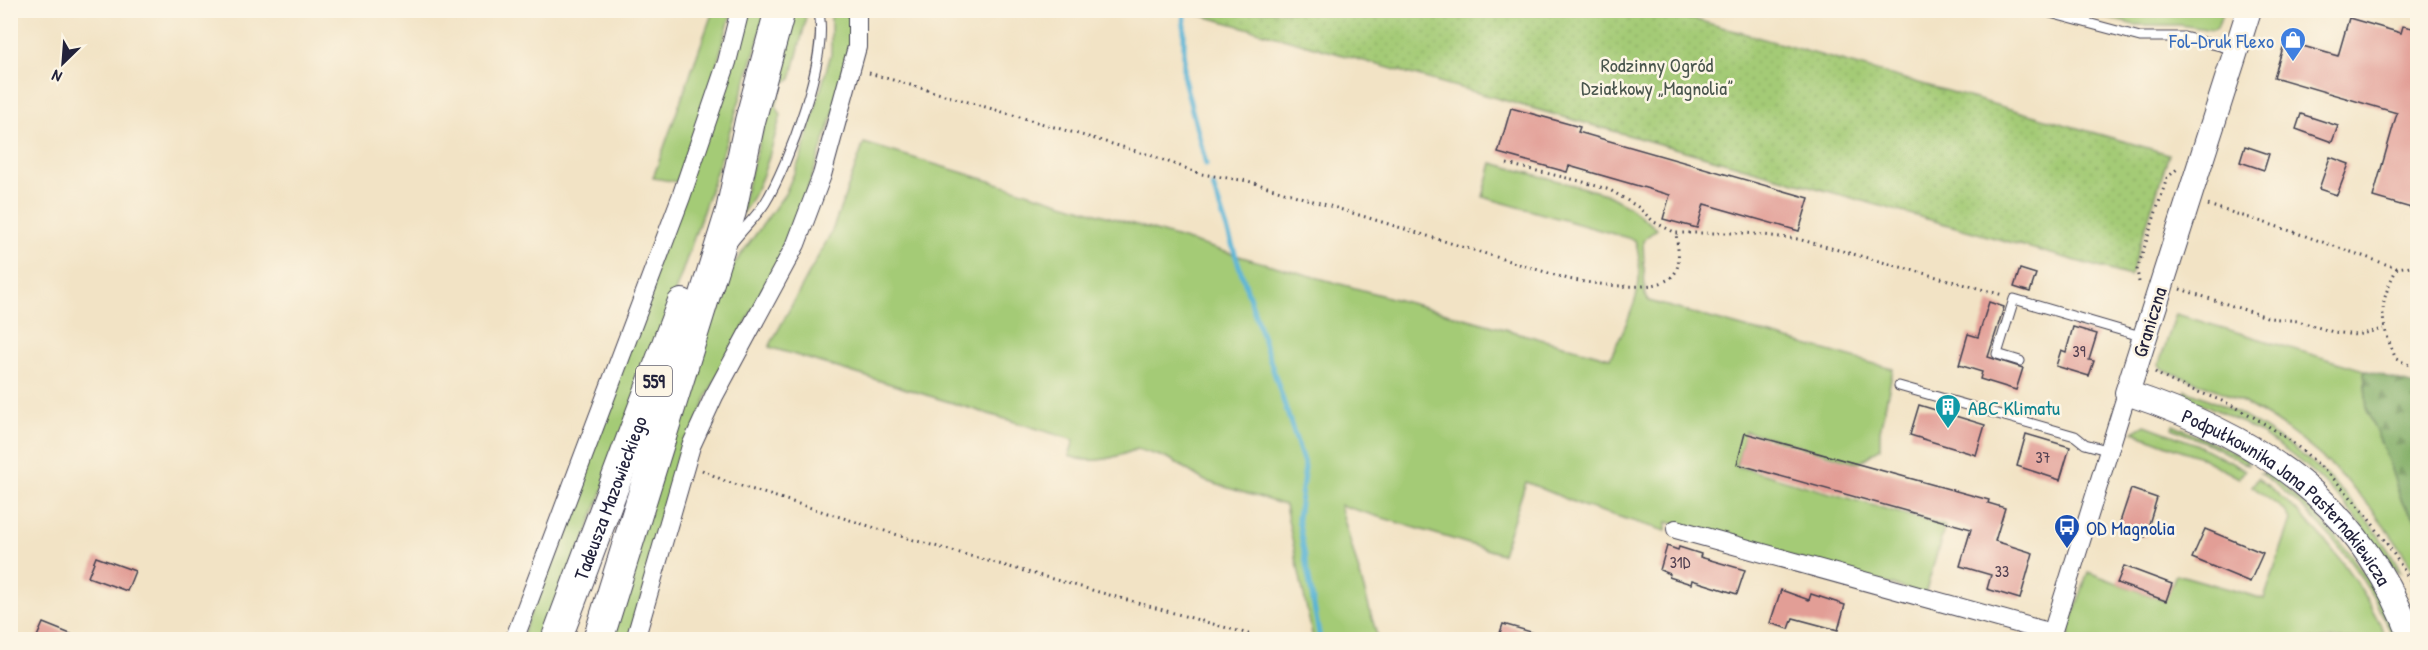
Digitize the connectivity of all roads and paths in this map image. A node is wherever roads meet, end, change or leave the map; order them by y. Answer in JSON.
{"nodes":[{"id":1,"x":740,"y":10,"type":"edge"},
{"id":2,"x":780,"y":10,"type":"edge"},
{"id":3,"x":818,"y":10,"type":"edge"},
{"id":4,"x":857,"y":10,"type":"edge"},
{"id":5,"x":2039,"y":10,"type":"edge"},
{"id":6,"x":2249,"y":10,"type":"edge"},
{"id":7,"x":2236,"y":50,"type":"junction"},
{"id":8,"x":852,"y":68,"type":"junction"},
{"id":9,"x":750,"y":121,"type":"junction"},
{"id":10,"x":2180,"y":159,"type":"dead end"},
{"id":11,"x":1507,"y":164,"type":"dead end"},
{"id":12,"x":2206,"y":205,"type":"dead end"},
{"id":13,"x":1676,"y":233,"type":"junction"},
{"id":14,"x":716,"y":262,"type":"junction"},
{"id":15,"x":2418,"y":265,"type":"edge"},
{"id":16,"x":2397,"y":268,"type":"junction"},
{"id":17,"x":2138,"y":289,"type":"dead end"},
{"id":18,"x":2180,"y":289,"type":"dead end"},
{"id":19,"x":2014,"y":299,"type":"junction"},
{"id":20,"x":2383,"y":329,"type":"junction"},
{"id":21,"x":2144,"y":337,"type":"junction"},
{"id":22,"x":2020,"y":361,"type":"dead end"},
{"id":23,"x":2152,"y":368,"type":"dead end"},
{"id":24,"x":2418,"y":369,"type":"edge"},
{"id":25,"x":1899,"y":386,"type":"dead end"},
{"id":26,"x":2127,"y":393,"type":"junction"},
{"id":27,"x":2110,"y":451,"type":"junction"},
{"id":28,"x":687,"y":457,"type":"junction"},
{"id":29,"x":1676,"y":529,"type":"dead end"},
{"id":30,"x":2418,"y":594,"type":"edge"},
{"id":31,"x":2051,"y":636,"type":"edge"},
{"id":32,"x":514,"y":639,"type":"edge"},
{"id":33,"x":556,"y":639,"type":"edge"},
{"id":34,"x":598,"y":639,"type":"edge"},
{"id":35,"x":636,"y":639,"type":"edge"},
{"id":36,"x":1270,"y":639,"type":"edge"},
{"id":37,"x":2412,"y":639,"type":"edge"}],
"edges":[{"from":1,"to":32,"type":"street"},
{"from":2,"to":9,"type":"main road","name":"Tadeusza Mazowieckiego","number":"559"},
{"from":3,"to":14,"type":"lane"},
{"from":4,"to":8,"type":"street"},
{"from":5,"to":7,"type":"lane"},
{"from":6,"to":7,"type":"street","name":"Graniczna"},
{"from":7,"to":21,"type":"street","name":"Graniczna"},
{"from":8,"to":13,"type":"path"},
{"from":8,"to":28,"type":"street"},
{"from":9,"to":14,"type":"main road","name":"Tadeusza Mazowieckiego","number":"559"},
{"from":9,"to":33,"type":"main road","name":"Tadeusza Mazowieckiego","number":"559"},
{"from":10,"to":17,"type":"path"},
{"from":11,"to":13,"type":"path"},
{"from":12,"to":16,"type":"path"},
{"from":13,"to":19,"type":"path"},
{"from":14,"to":34,"type":"main road","name":"Tadeusza Mazowieckiego","number":"559"},
{"from":15,"to":16,"type":"path"},
{"from":16,"to":20,"type":"path"},
{"from":18,"to":20,"type":"path"},
{"from":19,"to":21,"type":"lane"},
{"from":19,"to":22,"type":"lane"},
{"from":20,"to":24,"type":"path"},
{"from":21,"to":26,"type":"street","name":"Graniczna"},
{"from":23,"to":30,"type":"path"},
{"from":25,"to":27,"type":"lane"},
{"from":26,"to":27,"type":"street","name":"Graniczna"},
{"from":26,"to":37,"type":"street","name":"Podpułkownika Jana Pasternakiewicza"},
{"from":27,"to":31,"type":"street","name":"Graniczna"},
{"from":28,"to":35,"type":"street"},
{"from":28,"to":36,"type":"path"},
{"from":29,"to":31,"type":"street","name":"Graniczna"}]}
